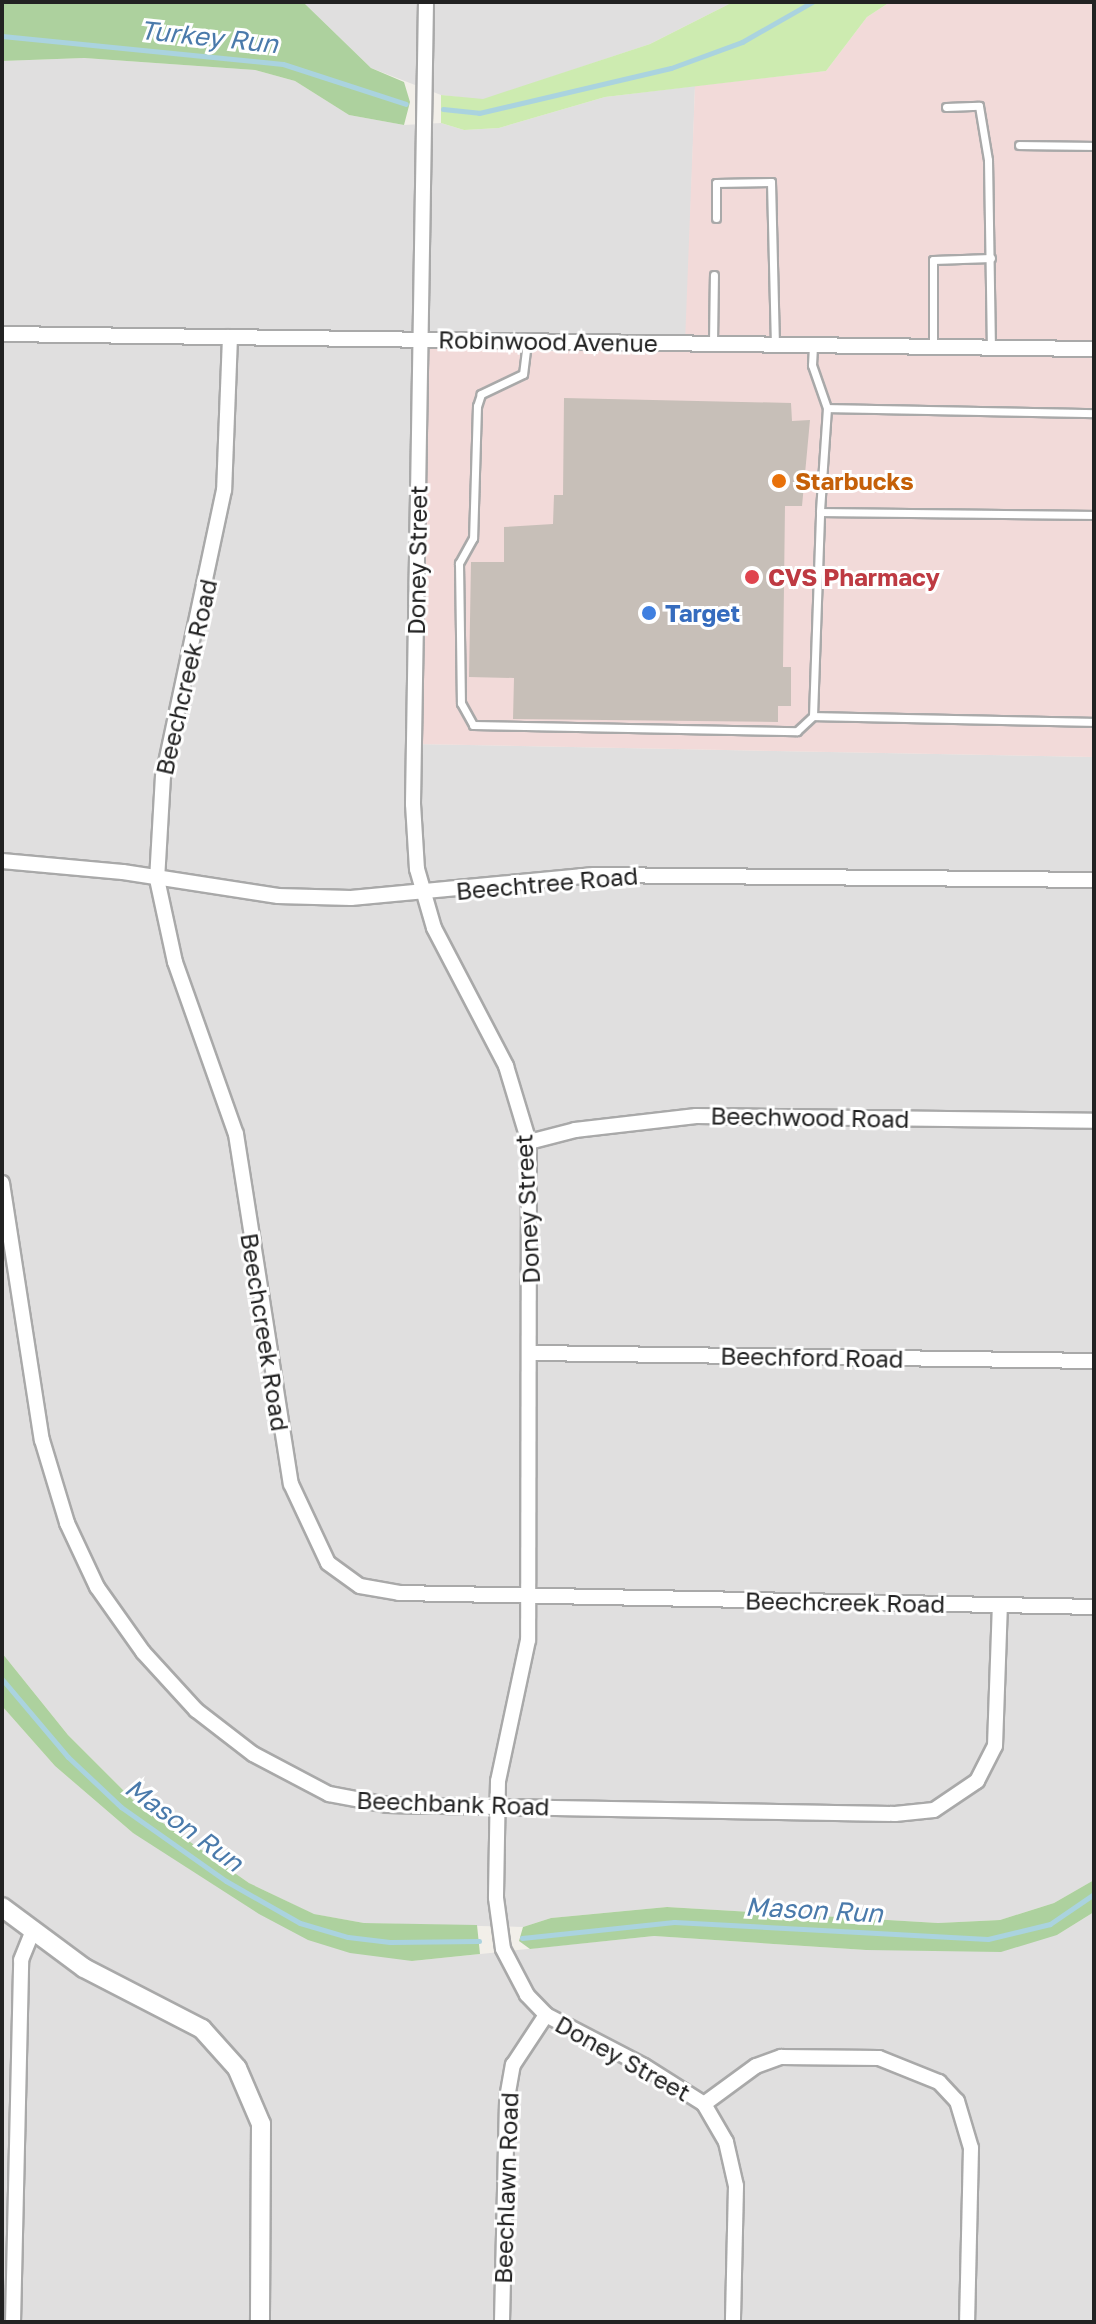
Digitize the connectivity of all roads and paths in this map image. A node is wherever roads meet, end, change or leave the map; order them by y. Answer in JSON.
{"nodes":[{"id":1,"x":426,"y":2,"type":"edge"},
{"id":2,"x":946,"y":107,"type":"dead end"},
{"id":3,"x":1019,"y":145,"type":"dead end"},
{"id":4,"x":1094,"y":146,"type":"edge"},
{"id":5,"x":716,"y":218,"type":"dead end"},
{"id":6,"x":991,"y":258,"type":"junction"},
{"id":7,"x":714,"y":275,"type":"dead end"},
{"id":8,"x":2,"y":334,"type":"edge"},
{"id":9,"x":230,"y":337,"type":"junction"},
{"id":10,"x":421,"y":339,"type":"junction"},
{"id":11,"x":527,"y":341,"type":"junction"},
{"id":12,"x":713,"y":343,"type":"junction"},
{"id":13,"x":775,"y":343,"type":"junction"},
{"id":14,"x":813,"y":344,"type":"junction"},
{"id":15,"x":933,"y":345,"type":"junction"},
{"id":16,"x":991,"y":346,"type":"junction"},
{"id":17,"x":1094,"y":349,"type":"edge"},
{"id":18,"x":827,"y":408,"type":"junction"},
{"id":19,"x":1094,"y":413,"type":"edge"},
{"id":20,"x":820,"y":512,"type":"junction"},
{"id":21,"x":1094,"y":515,"type":"edge"},
{"id":22,"x":813,"y":716,"type":"junction"},
{"id":23,"x":1094,"y":722,"type":"edge"},
{"id":24,"x":2,"y":861,"type":"edge"},
{"id":25,"x":157,"y":879,"type":"junction"},
{"id":26,"x":1094,"y":880,"type":"edge"},
{"id":27,"x":422,"y":895,"type":"junction"},
{"id":28,"x":1094,"y":1121,"type":"edge"},
{"id":29,"x":529,"y":1142,"type":"junction"},
{"id":30,"x":2,"y":1183,"type":"edge"},
{"id":31,"x":531,"y":1353,"type":"junction"},
{"id":32,"x":1094,"y":1361,"type":"edge"},
{"id":33,"x":529,"y":1596,"type":"junction"},
{"id":34,"x":1000,"y":1606,"type":"junction"},
{"id":35,"x":1094,"y":1607,"type":"edge"},
{"id":36,"x":497,"y":1806,"type":"junction"},
{"id":37,"x":2,"y":1907,"type":"edge"},
{"id":38,"x":32,"y":1933,"type":"junction"},
{"id":39,"x":546,"y":2015,"type":"junction"},
{"id":40,"x":704,"y":2104,"type":"junction"},
{"id":41,"x":13,"y":2322,"type":"edge"},
{"id":42,"x":260,"y":2322,"type":"edge"},
{"id":43,"x":502,"y":2322,"type":"edge"},
{"id":44,"x":733,"y":2322,"type":"edge"},
{"id":45,"x":967,"y":2322,"type":"edge"}],
"edges":[{"from":1,"to":10,"type":"street","name":"Doney Street"},
{"from":2,"to":6,"type":"lane"},
{"from":3,"to":4,"type":"lane"},
{"from":5,"to":13,"type":"lane"},
{"from":6,"to":15,"type":"lane"},
{"from":6,"to":16,"type":"lane"},
{"from":7,"to":12,"type":"lane"},
{"from":8,"to":9,"type":"street","name":"Robinwood Avenue"},
{"from":9,"to":10,"type":"street","name":"Robinwood Avenue"},
{"from":9,"to":25,"type":"street","name":"Beechcreek Road"},
{"from":10,"to":11,"type":"street","name":"Robinwood Avenue"},
{"from":10,"to":27,"type":"street","name":"Doney Street"},
{"from":11,"to":12,"type":"street","name":"Robinwood Avenue"},
{"from":11,"to":22,"type":"lane"},
{"from":12,"to":13,"type":"street","name":"Robinwood Avenue"},
{"from":13,"to":14,"type":"street","name":"Robinwood Avenue"},
{"from":14,"to":15,"type":"street","name":"Robinwood Avenue"},
{"from":14,"to":18,"type":"lane"},
{"from":15,"to":16,"type":"street","name":"Robinwood Avenue"},
{"from":16,"to":17,"type":"street","name":"Robinwood Avenue"},
{"from":18,"to":19,"type":"lane"},
{"from":18,"to":20,"type":"lane"},
{"from":20,"to":21,"type":"lane"},
{"from":20,"to":22,"type":"lane"},
{"from":22,"to":23,"type":"lane"},
{"from":24,"to":25,"type":"street","name":"Beechtree Road"},
{"from":25,"to":27,"type":"street","name":"Beechtree Road"},
{"from":25,"to":33,"type":"street","name":"Beechcreek Road"},
{"from":26,"to":27,"type":"street","name":"Beechtree Road"},
{"from":27,"to":29,"type":"street","name":"Doney Street"},
{"from":28,"to":29,"type":"street","name":"Beechwood Road"},
{"from":29,"to":31,"type":"street","name":"Doney Street"},
{"from":30,"to":36,"type":"street","name":"Beechbank Road"},
{"from":31,"to":32,"type":"street","name":"Beechford Road"},
{"from":31,"to":33,"type":"street","name":"Doney Street"},
{"from":33,"to":34,"type":"street","name":"Beechcreek Road"},
{"from":33,"to":36,"type":"street","name":"Doney Street"},
{"from":34,"to":35,"type":"street","name":"Beechcreek Road"},
{"from":34,"to":36,"type":"street","name":"Beechbank Road"},
{"from":36,"to":39,"type":"street","name":"Doney Street"},
{"from":37,"to":38,"type":"street"},
{"from":38,"to":41,"type":"street"},
{"from":38,"to":42,"type":"street"},
{"from":39,"to":40,"type":"street","name":"Doney Street"},
{"from":39,"to":43,"type":"street","name":"Beechlawn Road"},
{"from":40,"to":44,"type":"street","name":"Doney Street"},
{"from":40,"to":45,"type":"street"}]}
